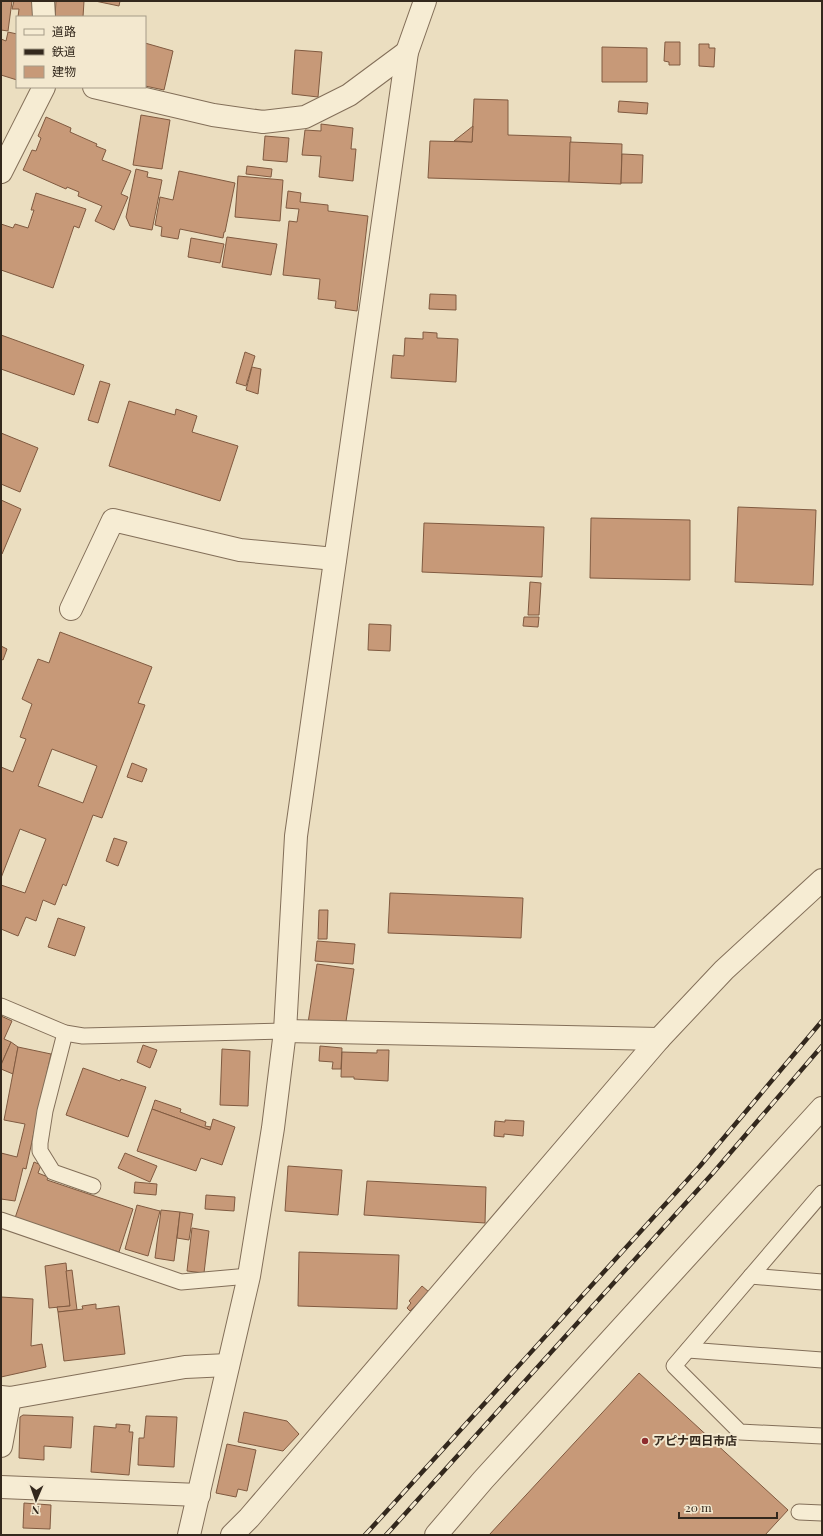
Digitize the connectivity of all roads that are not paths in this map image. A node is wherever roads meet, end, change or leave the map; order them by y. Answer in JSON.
{"nodes":[{"id":1,"x":43,"y":1,"type":"edge"},
{"id":2,"x":425,"y":1,"type":"edge"},
{"id":3,"x":44,"y":16,"type":"edge"},
{"id":4,"x":407,"y":52,"type":"junction"},
{"id":5,"x":43,"y":88,"type":"edge"},
{"id":6,"x":98,"y":88,"type":"edge"},
{"id":7,"x":1,"y":172,"type":"edge"},
{"id":8,"x":335,"y":559,"type":"junction"},
{"id":9,"x":71,"y":609,"type":"dead end"},
{"id":10,"x":822,"y":880,"type":"edge"},
{"id":11,"x":1,"y":1006,"type":"edge"},
{"id":12,"x":285,"y":1031,"type":"junction"},
{"id":13,"x":65,"y":1033,"type":"junction"},
{"id":14,"x":659,"y":1039,"type":"junction"},
{"id":15,"x":822,"y":1108,"type":"edge"},
{"id":16,"x":93,"y":1186,"type":"dead end"},
{"id":17,"x":822,"y":1193,"type":"edge"},
{"id":18,"x":817,"y":1205,"type":"edge"},
{"id":19,"x":1,"y":1220,"type":"edge"},
{"id":20,"x":249,"y":1276,"type":"junction"},
{"id":21,"x":751,"y":1276,"type":"junction"},
{"id":22,"x":822,"y":1282,"type":"edge"},
{"id":23,"x":688,"y":1350,"type":"junction"},
{"id":24,"x":822,"y":1360,"type":"edge"},
{"id":25,"x":228,"y":1365,"type":"junction"},
{"id":26,"x":6,"y":1397,"type":"edge"},
{"id":27,"x":822,"y":1436,"type":"edge"},
{"id":28,"x":1,"y":1446,"type":"edge"},
{"id":29,"x":1,"y":1487,"type":"edge"},
{"id":30,"x":199,"y":1495,"type":"junction"},
{"id":31,"x":799,"y":1512,"type":"dead end"},
{"id":32,"x":822,"y":1513,"type":"edge"},
{"id":33,"x":189,"y":1535,"type":"edge"},
{"id":34,"x":232,"y":1535,"type":"edge"},
{"id":35,"x":436,"y":1535,"type":"edge"}],
"edges":[{"from":1,"to":3,"type":"street"},
{"from":2,"to":4,"type":"street"},
{"from":4,"to":6,"type":"street"},
{"from":4,"to":8,"type":"street"},
{"from":5,"to":7,"type":"street"},
{"from":8,"to":9,"type":"street"},
{"from":8,"to":12,"type":"street"},
{"from":10,"to":14,"type":"street"},
{"from":11,"to":13,"type":"lane"},
{"from":12,"to":13,"type":"lane"},
{"from":12,"to":14,"type":"street"},
{"from":12,"to":20,"type":"street"},
{"from":13,"to":16,"type":"lane"},
{"from":14,"to":34,"type":"street"},
{"from":15,"to":35,"type":"street"},
{"from":17,"to":18,"type":"lane"},
{"from":18,"to":21,"type":"lane"},
{"from":19,"to":20,"type":"lane"},
{"from":20,"to":25,"type":"street"},
{"from":21,"to":22,"type":"lane"},
{"from":21,"to":23,"type":"lane"},
{"from":23,"to":24,"type":"lane"},
{"from":23,"to":27,"type":"lane"},
{"from":25,"to":26,"type":"street"},
{"from":25,"to":30,"type":"street"},
{"from":26,"to":28,"type":"street"},
{"from":29,"to":30,"type":"street"},
{"from":30,"to":33,"type":"street"},
{"from":31,"to":32,"type":"lane"}]}
